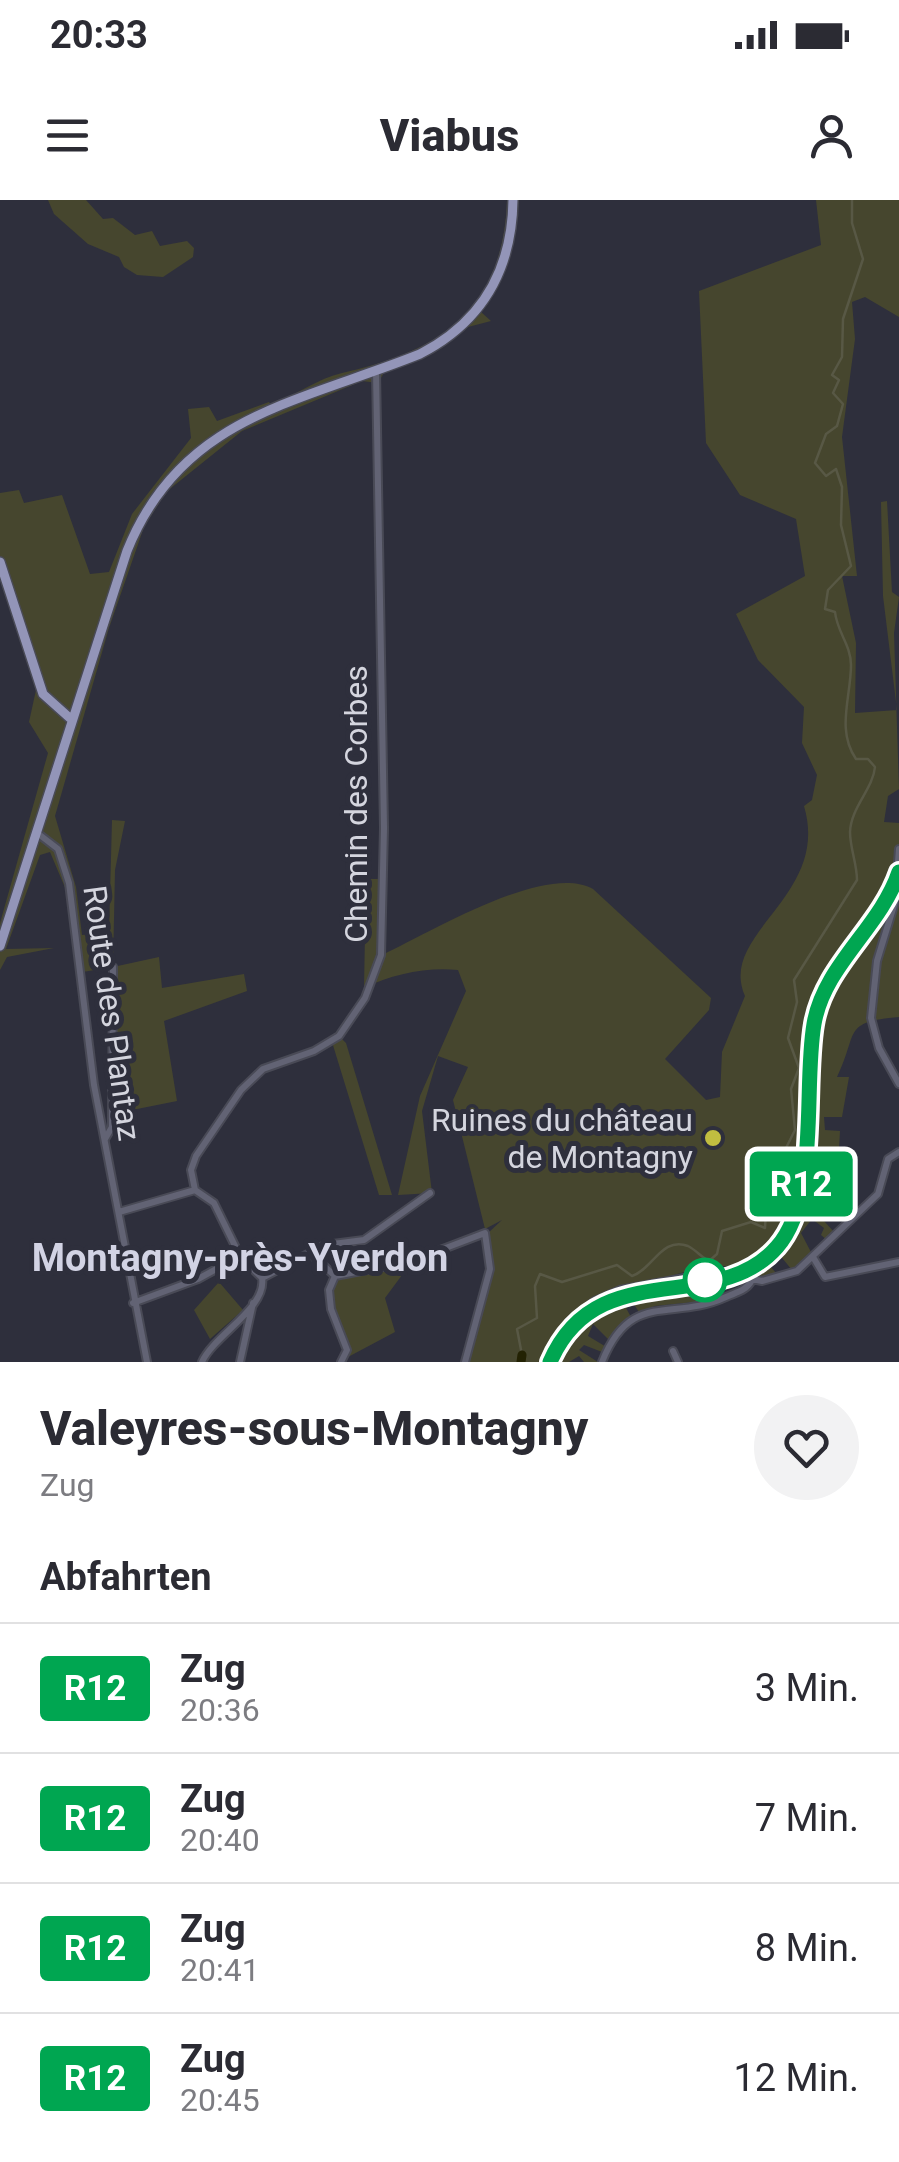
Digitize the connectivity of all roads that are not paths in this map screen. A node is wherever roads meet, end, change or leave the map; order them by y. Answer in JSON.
{"nodes":[{"id":1,"x":513,"y":200,"type":"edge"},
{"id":2,"x":376,"y":371,"type":"junction"},
{"id":3,"x":0,"y":562,"type":"edge"},
{"id":4,"x":72,"y":720,"type":"junction"},
{"id":5,"x":36,"y":832,"type":"junction"},
{"id":6,"x":899,"y":850,"type":"edge"},
{"id":7,"x":0,"y":946,"type":"edge"},
{"id":8,"x":113,"y":967,"type":"dead end"},
{"id":9,"x":899,"y":1084,"type":"edge"},
{"id":10,"x":104,"y":1140,"type":"junction"},
{"id":11,"x":899,"y":1153,"type":"edge"},
{"id":12,"x":195,"y":1190,"type":"junction"},
{"id":13,"x":430,"y":1193,"type":"dead end"},
{"id":14,"x":119,"y":1212,"type":"junction"},
{"id":15,"x":312,"y":1254,"type":"junction"},
{"id":16,"x":240,"y":1256,"type":"junction"},
{"id":17,"x":813,"y":1257,"type":"junction"},
{"id":18,"x":899,"y":1262,"type":"edge"},
{"id":19,"x":335,"y":1276,"type":"junction"},
{"id":20,"x":262,"y":1278,"type":"junction"},
{"id":21,"x":752,"y":1280,"type":"junction"},
{"id":22,"x":253,"y":1302,"type":"junction"},
{"id":23,"x":133,"y":1303,"type":"junction"},
{"id":24,"x":673,"y":1350,"type":"dead end"},
{"id":25,"x":147,"y":1362,"type":"edge"},
{"id":26,"x":202,"y":1362,"type":"edge"},
{"id":27,"x":240,"y":1362,"type":"edge"},
{"id":28,"x":341,"y":1362,"type":"edge"},
{"id":29,"x":466,"y":1362,"type":"edge"},
{"id":30,"x":544,"y":1362,"type":"edge"},
{"id":31,"x":602,"y":1362,"type":"edge"},
{"id":32,"x":678,"y":1362,"type":"edge"}],
"edges":[{"from":1,"to":2,"type":"main road"},
{"from":2,"to":4,"type":"main road"},
{"from":2,"to":12,"type":"street","name":"Chemin des Corbes"},
{"from":3,"to":4,"type":"main road"},
{"from":4,"to":5,"type":"main road"},
{"from":5,"to":7,"type":"main road"},
{"from":5,"to":10,"type":"street","name":"Route des Plantaz"},
{"from":6,"to":9,"type":"street"},
{"from":8,"to":10,"type":"street"},
{"from":10,"to":14,"type":"street","name":"Route des Plantaz"},
{"from":11,"to":17,"type":"street"},
{"from":12,"to":14,"type":"street"},
{"from":12,"to":16,"type":"street"},
{"from":13,"to":15,"type":"street"},
{"from":14,"to":23,"type":"street","name":"Route des Plantaz"},
{"from":15,"to":19,"type":"street"},
{"from":15,"to":20,"type":"street"},
{"from":16,"to":20,"type":"street"},
{"from":16,"to":23,"type":"street"},
{"from":17,"to":18,"type":"street"},
{"from":17,"to":21,"type":"street"},
{"from":19,"to":28,"type":"street"},
{"from":19,"to":29,"type":"street"},
{"from":20,"to":22,"type":"street"},
{"from":21,"to":30,"type":"street"},
{"from":21,"to":31,"type":"street"},
{"from":22,"to":26,"type":"street"},
{"from":22,"to":27,"type":"street"},
{"from":23,"to":25,"type":"street","name":"Route des Plantaz"},
{"from":24,"to":32,"type":"street"}]}
